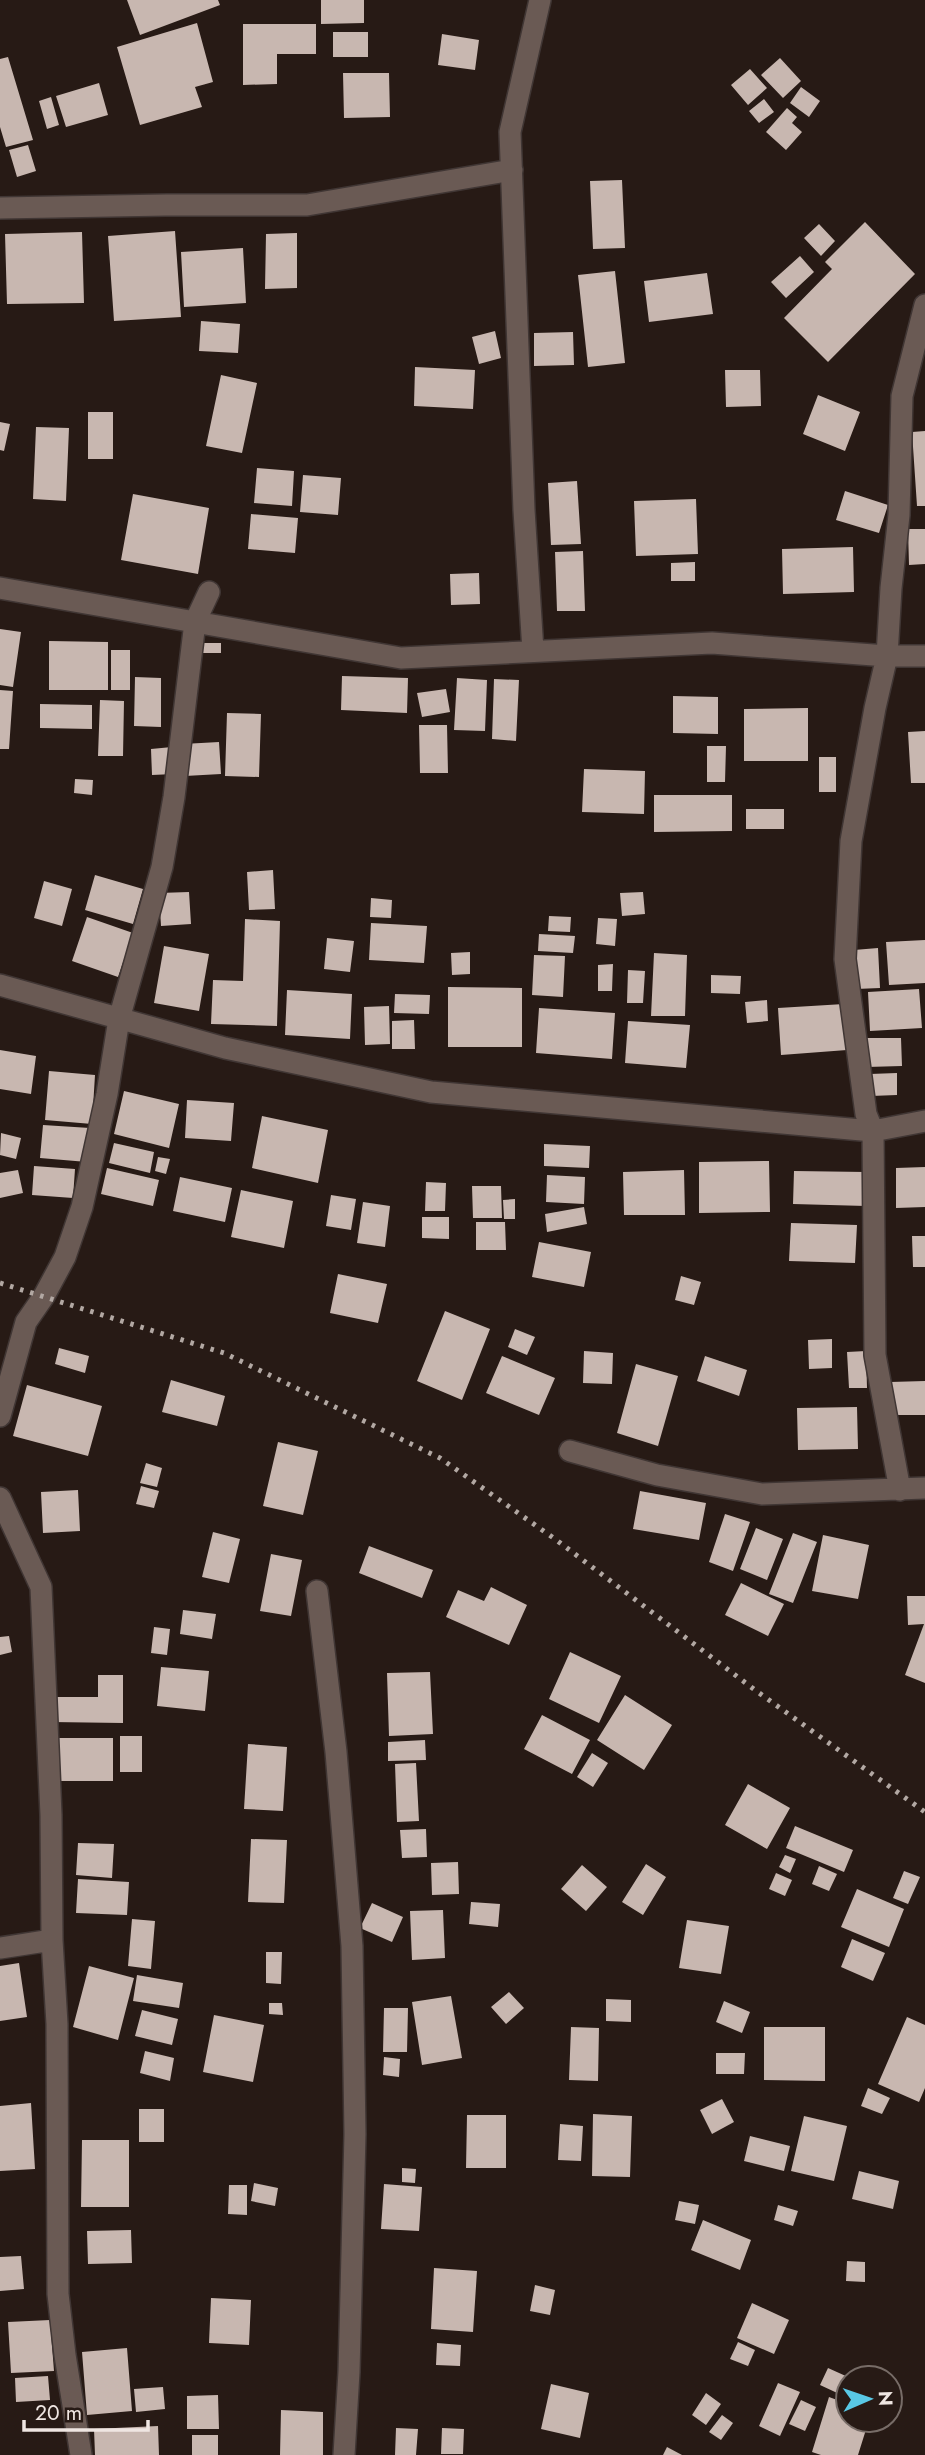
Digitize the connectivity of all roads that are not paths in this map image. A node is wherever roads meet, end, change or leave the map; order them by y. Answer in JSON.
{"nodes":[{"id":1,"x":540,"y":0,"type":"edge"},
{"id":2,"x":512,"y":170,"type":"junction"},
{"id":3,"x":0,"y":208,"type":"edge"},
{"id":4,"x":925,"y":305,"type":"edge"},
{"id":5,"x":0,"y":588,"type":"edge"},
{"id":6,"x":209,"y":592,"type":"dead end"},
{"id":7,"x":195,"y":622,"type":"junction"},
{"id":8,"x":533,"y":651,"type":"junction"},
{"id":9,"x":887,"y":656,"type":"junction"},
{"id":10,"x":925,"y":656,"type":"edge"},
{"id":11,"x":0,"y":985,"type":"edge"},
{"id":12,"x":120,"y":1019,"type":"junction"},
{"id":13,"x":925,"y":1121,"type":"edge"},
{"id":14,"x":873,"y":1131,"type":"junction"},
{"id":15,"x":0,"y":1416,"type":"edge"},
{"id":16,"x":570,"y":1451,"type":"dead end"},
{"id":17,"x":925,"y":1488,"type":"edge"},
{"id":18,"x":900,"y":1490,"type":"junction"},
{"id":19,"x":0,"y":1498,"type":"edge"},
{"id":20,"x":317,"y":1591,"type":"dead end"},
{"id":21,"x":52,"y":1940,"type":"junction"},
{"id":22,"x":0,"y":1948,"type":"edge"},
{"id":23,"x":81,"y":2455,"type":"edge"},
{"id":24,"x":344,"y":2455,"type":"edge"}],
"edges":[{"from":1,"to":2,"type":"street"},
{"from":2,"to":3,"type":"street"},
{"from":2,"to":8,"type":"street"},
{"from":4,"to":9,"type":"street"},
{"from":5,"to":7,"type":"street"},
{"from":6,"to":7,"type":"street"},
{"from":7,"to":8,"type":"street"},
{"from":7,"to":12,"type":"street"},
{"from":8,"to":9,"type":"street"},
{"from":9,"to":10,"type":"street"},
{"from":9,"to":14,"type":"street"},
{"from":11,"to":12,"type":"street"},
{"from":12,"to":14,"type":"street"},
{"from":12,"to":15,"type":"street"},
{"from":13,"to":14,"type":"street"},
{"from":14,"to":18,"type":"street"},
{"from":16,"to":18,"type":"street"},
{"from":17,"to":18,"type":"street"},
{"from":19,"to":21,"type":"street"},
{"from":20,"to":24,"type":"street"},
{"from":21,"to":22,"type":"street"},
{"from":21,"to":23,"type":"street"}]}
